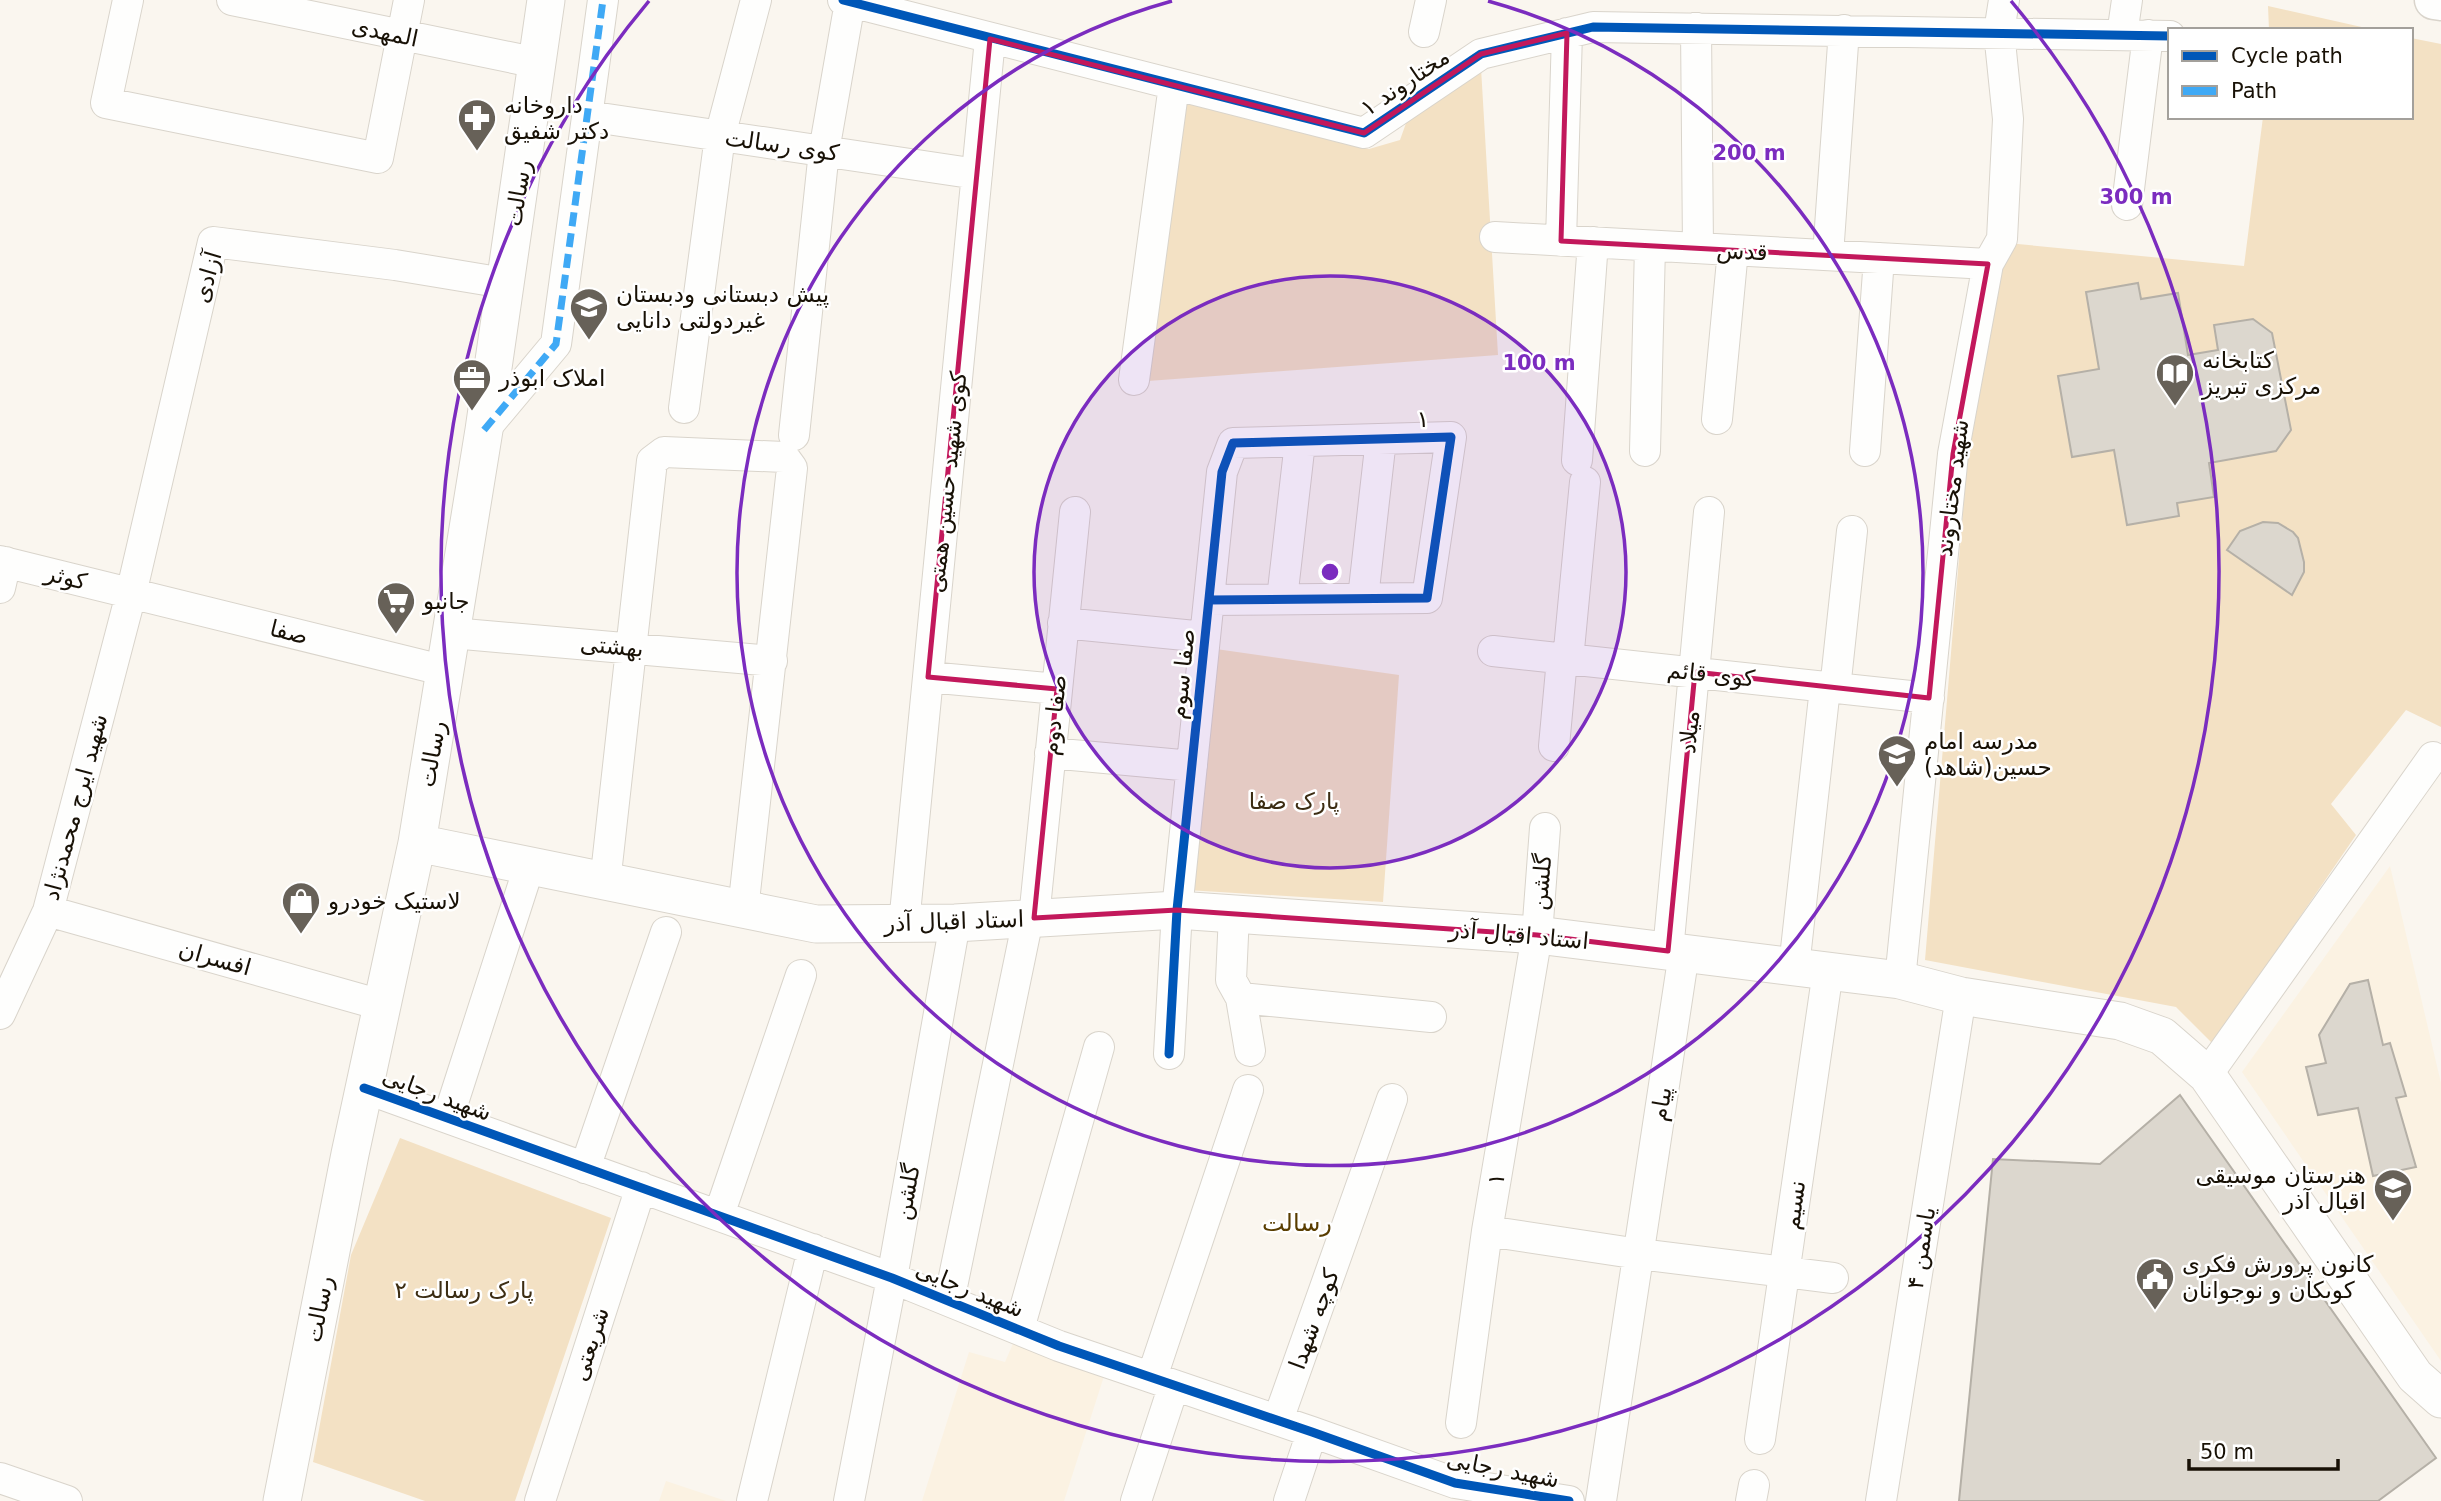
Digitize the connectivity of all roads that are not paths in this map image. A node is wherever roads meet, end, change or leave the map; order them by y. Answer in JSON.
{"nodes":[{"id":1,"x":128,"y":0,"type":"edge"},
{"id":2,"x":232,"y":0,"type":"edge"},
{"id":3,"x":409,"y":0,"type":"edge"},
{"id":4,"x":545,"y":0,"type":"edge"},
{"id":5,"x":603,"y":0,"type":"edge"},
{"id":6,"x":756,"y":0,"type":"edge"},
{"id":7,"x":1431,"y":0,"type":"edge"},
{"id":8,"x":2004,"y":0,"type":"edge"},
{"id":9,"x":2127,"y":0,"type":"edge"},
{"id":10,"x":2434,"y":0,"type":"edge"},
{"id":11,"x":846,"y":1,"type":"edge"},
{"id":12,"x":2441,"y":1,"type":"edge"},
{"id":13,"x":1696,"y":28,"type":"junction"},
{"id":14,"x":1844,"y":30,"type":"junction"},
{"id":15,"x":1424,"y":32,"type":"dead end"},
{"id":16,"x":1999,"y":32,"type":"junction"},
{"id":17,"x":1567,"y":33,"type":"junction"},
{"id":18,"x":402,"y":35,"type":"junction"},
{"id":19,"x":2147,"y":35,"type":"edge"},
{"id":20,"x":990,"y":39,"type":"junction"},
{"id":21,"x":538,"y":63,"type":"junction"},
{"id":22,"x":1174,"y":85,"type":"junction"},
{"id":23,"x":587,"y":116,"type":"junction"},
{"id":24,"x":720,"y":136,"type":"junction"},
{"id":25,"x":824,"y":151,"type":"junction"},
{"id":26,"x":977,"y":174,"type":"junction"},
{"id":27,"x":2127,"y":205,"type":"dead end"},
{"id":28,"x":1495,"y":237,"type":"dead end"},
{"id":29,"x":1561,"y":241,"type":"junction"},
{"id":30,"x":1593,"y":242,"type":"junction"},
{"id":31,"x":1650,"y":246,"type":"junction"},
{"id":32,"x":1698,"y":248,"type":"junction"},
{"id":33,"x":1733,"y":250,"type":"junction"},
{"id":34,"x":1828,"y":256,"type":"junction"},
{"id":35,"x":1879,"y":258,"type":"junction"},
{"id":36,"x":1988,"y":264,"type":"junction"},
{"id":37,"x":504,"y":284,"type":"junction"},
{"id":38,"x":1134,"y":380,"type":"dead end"},
{"id":39,"x":684,"y":408,"type":"dead end"},
{"id":40,"x":1717,"y":419,"type":"dead end"},
{"id":41,"x":484,"y":430,"type":"junction"},
{"id":42,"x":794,"y":435,"type":"dead end"},
{"id":43,"x":1381,"y":439,"type":"junction"},
{"id":44,"x":1300,"y":442,"type":"junction"},
{"id":45,"x":1233,"y":443,"type":"joint"},
{"id":46,"x":1645,"y":451,"type":"dead end"},
{"id":47,"x":1865,"y":451,"type":"dead end"},
{"id":48,"x":1076,"y":512,"type":"dead end"},
{"id":49,"x":1709,"y":512,"type":"dead end"},
{"id":50,"x":1852,"y":531,"type":"dead end"},
{"id":51,"x":2,"y":570,"type":"edge"},
{"id":52,"x":131,"y":594,"type":"junction"},
{"id":53,"x":1363,"y":598,"type":"junction"},
{"id":54,"x":1282,"y":599,"type":"junction"},
{"id":55,"x":1209,"y":600,"type":"junction"},
{"id":56,"x":1063,"y":623,"type":"junction"},
{"id":57,"x":452,"y":632,"type":"junction"},
{"id":58,"x":1205,"y":637,"type":"junction"},
{"id":59,"x":630,"y":648,"type":"junction"},
{"id":60,"x":1493,"y":651,"type":"dead end"},
{"id":61,"x":1565,"y":659,"type":"junction"},
{"id":62,"x":772,"y":661,"type":"junction"},
{"id":63,"x":446,"y":671,"type":"junction"},
{"id":64,"x":1695,"y":672,"type":"junction"},
{"id":65,"x":928,"y":677,"type":"junction"},
{"id":66,"x":1830,"y":688,"type":"junction"},
{"id":67,"x":1057,"y":689,"type":"junction"},
{"id":68,"x":1929,"y":698,"type":"junction"},
{"id":69,"x":1554,"y":746,"type":"dead end"},
{"id":70,"x":1050,"y":752,"type":"junction"},
{"id":71,"x":2433,"y":757,"type":"dead end"},
{"id":72,"x":1192,"y":766,"type":"junction"},
{"id":73,"x":1545,"y":828,"type":"dead end"},
{"id":74,"x":416,"y":843,"type":"junction"},
{"id":75,"x":529,"y":867,"type":"junction"},
{"id":76,"x":605,"y":883,"type":"junction"},
{"id":77,"x":743,"y":910,"type":"junction"},
{"id":78,"x":1177,"y":910,"type":"junction"},
{"id":79,"x":48,"y":911,"type":"junction"},
{"id":80,"x":1234,"y":914,"type":"junction"},
{"id":81,"x":1031,"y":918,"type":"junction"},
{"id":82,"x":955,"y":923,"type":"junction"},
{"id":83,"x":904,"y":924,"type":"junction"},
{"id":84,"x":666,"y":932,"type":"dead end"},
{"id":85,"x":1537,"y":935,"type":"junction"},
{"id":86,"x":1676,"y":952,"type":"junction"},
{"id":87,"x":1811,"y":969,"type":"junction"},
{"id":88,"x":801,"y":975,"type":"dead end"},
{"id":89,"x":1900,"y":980,"type":"junction"},
{"id":90,"x":1961,"y":996,"type":"junction"},
{"id":91,"x":1241,"y":998,"type":"junction"},
{"id":92,"x":381,"y":1005,"type":"junction"},
{"id":93,"x":0,"y":1014,"type":"edge"},
{"id":94,"x":1431,"y":1017,"type":"dead end"},
{"id":95,"x":1099,"y":1047,"type":"dead end"},
{"id":96,"x":1250,"y":1051,"type":"dead end"},
{"id":97,"x":1170,"y":1054,"type":"dead end"},
{"id":98,"x":2207,"y":1075,"type":"junction"},
{"id":99,"x":364,"y":1088,"type":"junction"},
{"id":100,"x":1248,"y":1090,"type":"dead end"},
{"id":101,"x":1392,"y":1100,"type":"dead end"},
{"id":102,"x":448,"y":1118,"type":"junction"},
{"id":103,"x":585,"y":1168,"type":"junction"},
{"id":104,"x":641,"y":1187,"type":"junction"},
{"id":105,"x":719,"y":1215,"type":"junction"},
{"id":106,"x":1488,"y":1231,"type":"junction"},
{"id":107,"x":813,"y":1249,"type":"junction"},
{"id":108,"x":1639,"y":1254,"type":"junction"},
{"id":109,"x":1784,"y":1272,"type":"junction"},
{"id":110,"x":892,"y":1278,"type":"junction"},
{"id":111,"x":1833,"y":1278,"type":"dead end"},
{"id":112,"x":949,"y":1301,"type":"junction"},
{"id":113,"x":1019,"y":1329,"type":"junction"},
{"id":114,"x":1163,"y":1381,"type":"junction"},
{"id":115,"x":2441,"y":1399,"type":"edge"},
{"id":116,"x":1279,"y":1420,"type":"junction"},
{"id":117,"x":1461,"y":1423,"type":"dead end"},
{"id":118,"x":1312,"y":1432,"type":"junction"},
{"id":119,"x":1760,"y":1439,"type":"dead end"},
{"id":120,"x":0,"y":1478,"type":"edge"},
{"id":121,"x":1454,"y":1492,"type":"edge"},
{"id":122,"x":67,"y":1501,"type":"edge"},
{"id":123,"x":282,"y":1501,"type":"edge"},
{"id":124,"x":540,"y":1501,"type":"edge"},
{"id":125,"x":752,"y":1501,"type":"edge"},
{"id":126,"x":849,"y":1501,"type":"edge"},
{"id":127,"x":1136,"y":1501,"type":"edge"},
{"id":128,"x":1289,"y":1501,"type":"edge"},
{"id":129,"x":1569,"y":1501,"type":"edge"},
{"id":130,"x":1601,"y":1501,"type":"edge"},
{"id":131,"x":1881,"y":1501,"type":"edge"}],
"edges":[{"from":1,"to":18,"type":"street"},
{"from":2,"to":18,"type":"street","name":"المهدی"},
{"from":3,"to":18,"type":"street"},
{"from":4,"to":21,"type":"main road","name":"رسالت"},
{"from":5,"to":23,"type":"street"},
{"from":6,"to":24,"type":"street"},
{"from":7,"to":15,"type":"street"},
{"from":8,"to":16,"type":"street","name":"شهید مختاروند"},
{"from":9,"to":19,"type":"street"},
{"from":10,"to":12,"type":"highway"},
{"from":11,"to":20,"type":"street","name":"مختاروند ۱"},
{"from":11,"to":25,"type":"street"},
{"from":13,"to":14,"type":"street","name":"مختاروند ۱"},
{"from":13,"to":17,"type":"street","name":"مختاروند ۱"},
{"from":13,"to":32,"type":"street"},
{"from":14,"to":16,"type":"street","name":"مختاروند ۱"},
{"from":14,"to":34,"type":"street"},
{"from":16,"to":19,"type":"street","name":"مختاروند ۱"},
{"from":16,"to":36,"type":"street","name":"شهید مختاروند"},
{"from":17,"to":22,"type":"street","name":"مختاروند ۱"},
{"from":17,"to":29,"type":"street"},
{"from":18,"to":21,"type":"street","name":"المهدی"},
{"from":19,"to":27,"type":"street"},
{"from":20,"to":22,"type":"street","name":"مختاروند ۱"},
{"from":20,"to":26,"type":"street","name":"کوی شهید حسین همتی"},
{"from":21,"to":37,"type":"main road","name":"رسالت"},
{"from":22,"to":38,"type":"street"},
{"from":23,"to":24,"type":"street","name":"کوی رسالت"},
{"from":23,"to":41,"type":"street"},
{"from":24,"to":25,"type":"street","name":"کوی رسالت"},
{"from":24,"to":39,"type":"street"},
{"from":25,"to":26,"type":"street","name":"کوی رسالت"},
{"from":25,"to":42,"type":"street"},
{"from":26,"to":65,"type":"street","name":"کوی شهید حسین همتی"},
{"from":28,"to":29,"type":"street","name":"قدس"},
{"from":29,"to":30,"type":"street","name":"قدس"},
{"from":30,"to":31,"type":"street","name":"قدس"},
{"from":30,"to":61,"type":"street"},
{"from":31,"to":32,"type":"street","name":"قدس"},
{"from":31,"to":46,"type":"street"},
{"from":32,"to":33,"type":"street","name":"قدس"},
{"from":33,"to":34,"type":"street","name":"قدس"},
{"from":33,"to":40,"type":"street"},
{"from":34,"to":35,"type":"street","name":"قدس"},
{"from":35,"to":36,"type":"street","name":"قدس"},
{"from":35,"to":47,"type":"street"},
{"from":36,"to":68,"type":"street","name":"شهید مختاروند"},
{"from":37,"to":41,"type":"main road","name":"رسالت"},
{"from":37,"to":52,"type":"street","name":"آزادی"},
{"from":41,"to":57,"type":"main road","name":"رسالت"},
{"from":43,"to":44,"type":"street","name":"۱"},
{"from":43,"to":53,"type":"street"},
{"from":43,"to":53,"type":"street","name":"۱"},
{"from":44,"to":45,"type":"street","name":"۱"},
{"from":44,"to":54,"type":"street"},
{"from":45,"to":55,"type":"street","name":"صفا سوم"},
{"from":48,"to":56,"type":"street","name":"صفا دوم"},
{"from":49,"to":64,"type":"street","name":"میلاد"},
{"from":50,"to":66,"type":"street"},
{"from":51,"to":52,"type":"street","name":"کوثر"},
{"from":52,"to":63,"type":"street","name":"صفا"},
{"from":52,"to":79,"type":"street","name":"شهید ایرج محمدنژاد"},
{"from":53,"to":54,"type":"street"},
{"from":54,"to":55,"type":"street"},
{"from":55,"to":58,"type":"street","name":"صفا سوم"},
{"from":56,"to":58,"type":"street"},
{"from":56,"to":67,"type":"street","name":"صفا دوم"},
{"from":57,"to":59,"type":"street","name":"بهشتی"},
{"from":57,"to":63,"type":"main road","name":"رسالت"},
{"from":58,"to":72,"type":"street","name":"صفا سوم"},
{"from":59,"to":62,"type":"street","name":"بهشتی"},
{"from":59,"to":62,"type":"street"},
{"from":59,"to":76,"type":"street"},
{"from":60,"to":61,"type":"street","name":"کوی قائم"},
{"from":61,"to":64,"type":"street","name":"کوی قائم"},
{"from":61,"to":69,"type":"street"},
{"from":62,"to":77,"type":"street"},
{"from":63,"to":74,"type":"main road","name":"رسالت"},
{"from":64,"to":66,"type":"street","name":"کوی قائم"},
{"from":64,"to":86,"type":"street","name":"میلاد"},
{"from":65,"to":67,"type":"street"},
{"from":65,"to":83,"type":"street","name":"کوی شهید حسین همتی"},
{"from":66,"to":68,"type":"street","name":"کوی قائم"},
{"from":66,"to":87,"type":"street","name":"نسیم"},
{"from":67,"to":70,"type":"street","name":"صفا دوم"},
{"from":68,"to":89,"type":"street","name":"شهید مختاروند"},
{"from":70,"to":72,"type":"street"},
{"from":70,"to":81,"type":"street","name":"صفا دوم"},
{"from":71,"to":98,"type":"street"},
{"from":72,"to":78,"type":"street","name":"صفا سوم"},
{"from":73,"to":85,"type":"street","name":"گلشن"},
{"from":74,"to":75,"type":"main road","name":"استاد اقبال آذر"},
{"from":74,"to":92,"type":"main road","name":"رسالت"},
{"from":75,"to":76,"type":"main road","name":"استاد اقبال آذر"},
{"from":75,"to":102,"type":"street"},
{"from":76,"to":77,"type":"main road","name":"استاد اقبال آذر"},
{"from":77,"to":83,"type":"main road","name":"استاد اقبال آذر"},
{"from":78,"to":80,"type":"main road","name":"استاد اقبال آذر"},
{"from":78,"to":81,"type":"main road","name":"استاد اقبال آذر"},
{"from":78,"to":97,"type":"street","name":"صفا سوم"},
{"from":79,"to":92,"type":"street","name":"افسران"},
{"from":79,"to":93,"type":"street","name":"شهید ایرج محمدنژاد"},
{"from":80,"to":85,"type":"main road","name":"استاد اقبال آذر"},
{"from":80,"to":91,"type":"street"},
{"from":81,"to":82,"type":"main road","name":"استاد اقبال آذر"},
{"from":81,"to":112,"type":"street","name":"صفا دوم"},
{"from":82,"to":83,"type":"main road","name":"استاد اقبال آذر"},
{"from":82,"to":110,"type":"street","name":"گلشن"},
{"from":84,"to":103,"type":"street"},
{"from":85,"to":86,"type":"main road","name":"استاد اقبال آذر"},
{"from":85,"to":106,"type":"street","name":"۱"},
{"from":86,"to":87,"type":"main road","name":"استاد اقبال آذر"},
{"from":86,"to":108,"type":"street","name":"پیام"},
{"from":87,"to":89,"type":"main road","name":"استاد اقبال آذر"},
{"from":87,"to":109,"type":"street","name":"نسیم"},
{"from":88,"to":105,"type":"street"},
{"from":89,"to":90,"type":"main road","name":"استاد اقبال آذر"},
{"from":90,"to":98,"type":"main road","name":"استاد اقبال آذر"},
{"from":90,"to":131,"type":"street","name":"یاسمن ۴"},
{"from":91,"to":94,"type":"street"},
{"from":91,"to":96,"type":"street"},
{"from":92,"to":99,"type":"main road","name":"رسالت"},
{"from":95,"to":113,"type":"street"},
{"from":98,"to":115,"type":"main road","name":"استاد اقبال آذر"},
{"from":99,"to":102,"type":"street","name":"شهید رجایی"},
{"from":99,"to":123,"type":"main road","name":"رسالت"},
{"from":100,"to":114,"type":"street"},
{"from":101,"to":116,"type":"street","name":"کوچه شهدا"},
{"from":102,"to":103,"type":"street","name":"شهید رجایی"},
{"from":103,"to":104,"type":"street","name":"شهید رجایی"},
{"from":104,"to":105,"type":"street","name":"شهید رجایی"},
{"from":104,"to":124,"type":"street","name":"شریعتی"},
{"from":105,"to":107,"type":"street","name":"شهید رجایی"},
{"from":106,"to":108,"type":"street"},
{"from":106,"to":117,"type":"street","name":"۱"},
{"from":107,"to":110,"type":"street","name":"شهید رجایی"},
{"from":107,"to":125,"type":"street"},
{"from":108,"to":109,"type":"street"},
{"from":108,"to":130,"type":"street","name":"پیام"},
{"from":109,"to":111,"type":"street"},
{"from":109,"to":119,"type":"street","name":"نسیم"},
{"from":110,"to":112,"type":"street","name":"شهید رجایی"},
{"from":110,"to":126,"type":"street","name":"گلشن"},
{"from":112,"to":113,"type":"street","name":"شهید رجایی"},
{"from":113,"to":114,"type":"street","name":"شهید رجایی"},
{"from":114,"to":116,"type":"street","name":"شهید رجایی"},
{"from":114,"to":127,"type":"street"},
{"from":116,"to":118,"type":"street","name":"شهید رجایی"},
{"from":118,"to":121,"type":"street","name":"شهید رجایی"},
{"from":118,"to":128,"type":"street"},
{"from":120,"to":122,"type":"street"},
{"from":121,"to":129,"type":"street","name":"شهید رجایی"}]}
